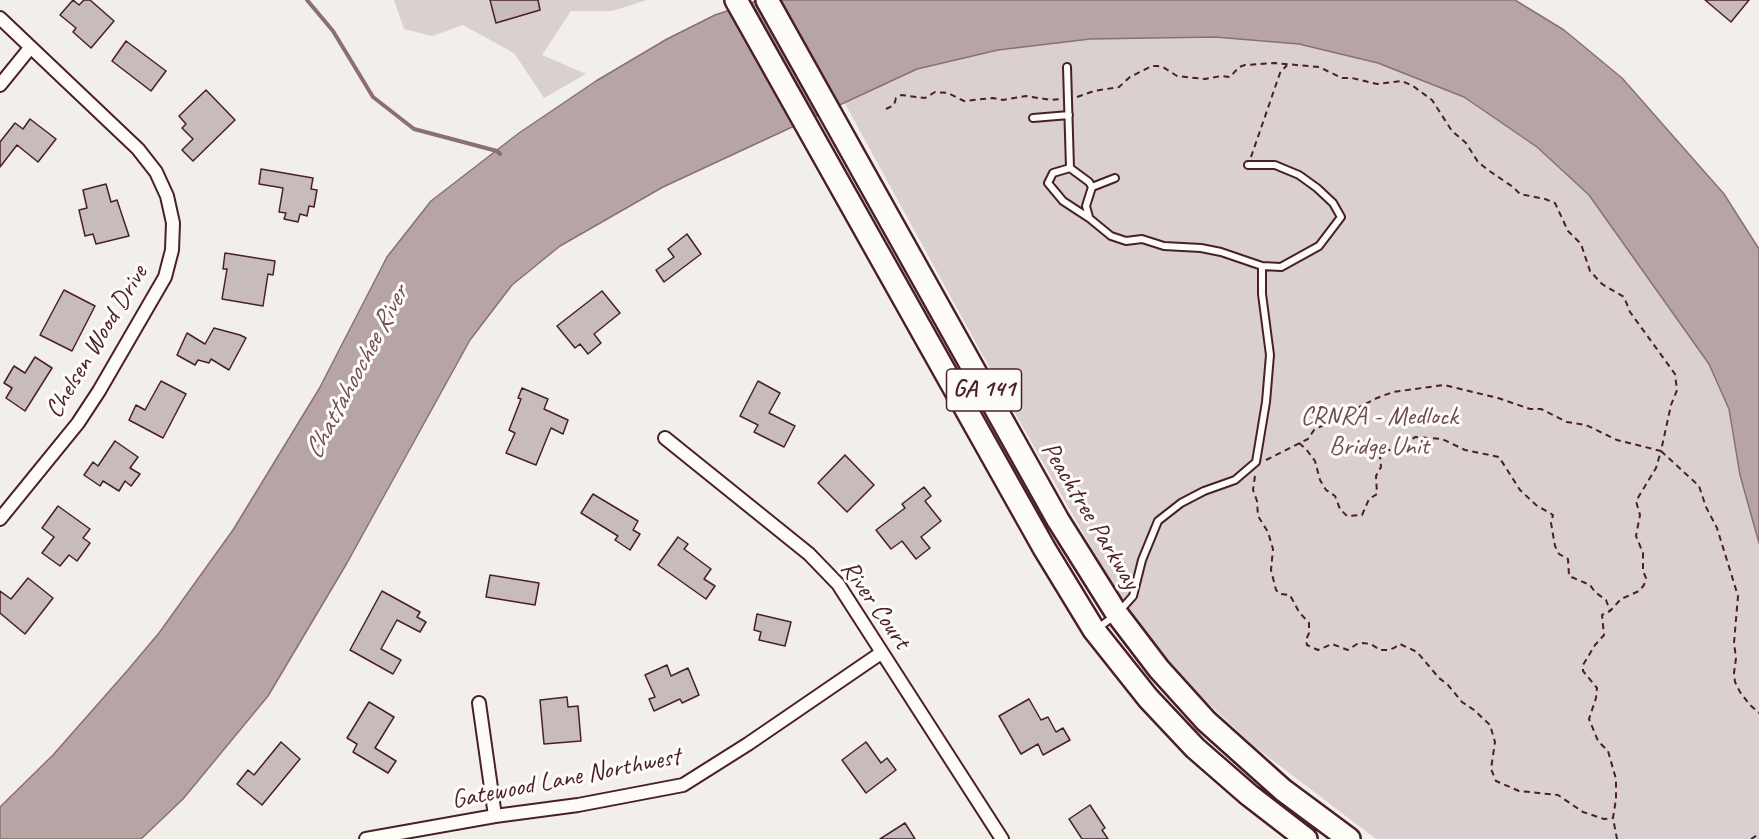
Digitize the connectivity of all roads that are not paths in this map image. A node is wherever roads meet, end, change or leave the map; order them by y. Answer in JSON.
{"nodes":[{"id":1,"x":736,"y":0,"type":"edge"},
{"id":2,"x":767,"y":0,"type":"edge"},
{"id":3,"x":0,"y":18,"type":"edge"},
{"id":4,"x":30,"y":48,"type":"junction"},
{"id":5,"x":1067,"y":67,"type":"dead end"},
{"id":6,"x":0,"y":85,"type":"edge"},
{"id":7,"x":1069,"y":115,"type":"junction"},
{"id":8,"x":1033,"y":118,"type":"dead end"},
{"id":9,"x":1248,"y":165,"type":"road end"},
{"id":10,"x":1070,"y":168,"type":"junction"},
{"id":11,"x":1115,"y":178,"type":"dead end"},
{"id":12,"x":1092,"y":187,"type":"junction"},
{"id":13,"x":1089,"y":218,"type":"junction"},
{"id":14,"x":1262,"y":266,"type":"junction"},
{"id":15,"x":665,"y":438,"type":"dead end"},
{"id":16,"x":0,"y":519,"type":"edge"},
{"id":17,"x":1117,"y":614,"type":"junction"},
{"id":18,"x":1094,"y":630,"type":"junction"},
{"id":19,"x":881,"y":653,"type":"junction"},
{"id":20,"x":479,"y":703,"type":"dead end"},
{"id":21,"x":495,"y":816,"type":"junction"},
{"id":22,"x":366,"y":839,"type":"edge"},
{"id":23,"x":1002,"y":839,"type":"edge"},
{"id":24,"x":1306,"y":839,"type":"edge"},
{"id":25,"x":1350,"y":839,"type":"edge"}],
"edges":[{"from":1,"to":18,"type":"highway","name":"Peachtree Parkway","number":"GA 141"},
{"from":2,"to":17,"type":"highway","name":"Peachtree Parkway","number":"GA 141"},
{"from":3,"to":4,"type":"street","name":"Chelsen Wood Drive"},
{"from":4,"to":6,"type":"street"},
{"from":4,"to":16,"type":"street","name":"Chelsen Wood Drive"},
{"from":5,"to":7,"type":"lane"},
{"from":7,"to":8,"type":"lane"},
{"from":7,"to":10,"type":"lane"},
{"from":9,"to":14,"type":"lane"},
{"from":10,"to":12,"type":"lane"},
{"from":10,"to":13,"type":"lane"},
{"from":11,"to":12,"type":"lane"},
{"from":12,"to":13,"type":"lane"},
{"from":13,"to":14,"type":"lane"},
{"from":14,"to":17,"type":"lane"},
{"from":15,"to":19,"type":"street","name":"River Court"},
{"from":17,"to":18,"type":"lane"},
{"from":17,"to":25,"type":"highway","name":"Peachtree Parkway","number":"GA 141"},
{"from":18,"to":24,"type":"highway","name":"Peachtree Parkway","number":"GA 141"},
{"from":19,"to":21,"type":"street","name":"Gatewood Lane Northwest"},
{"from":19,"to":23,"type":"street","name":"River Court"},
{"from":20,"to":21,"type":"street"},
{"from":21,"to":22,"type":"street","name":"Gatewood Lane Northwest"}]}
